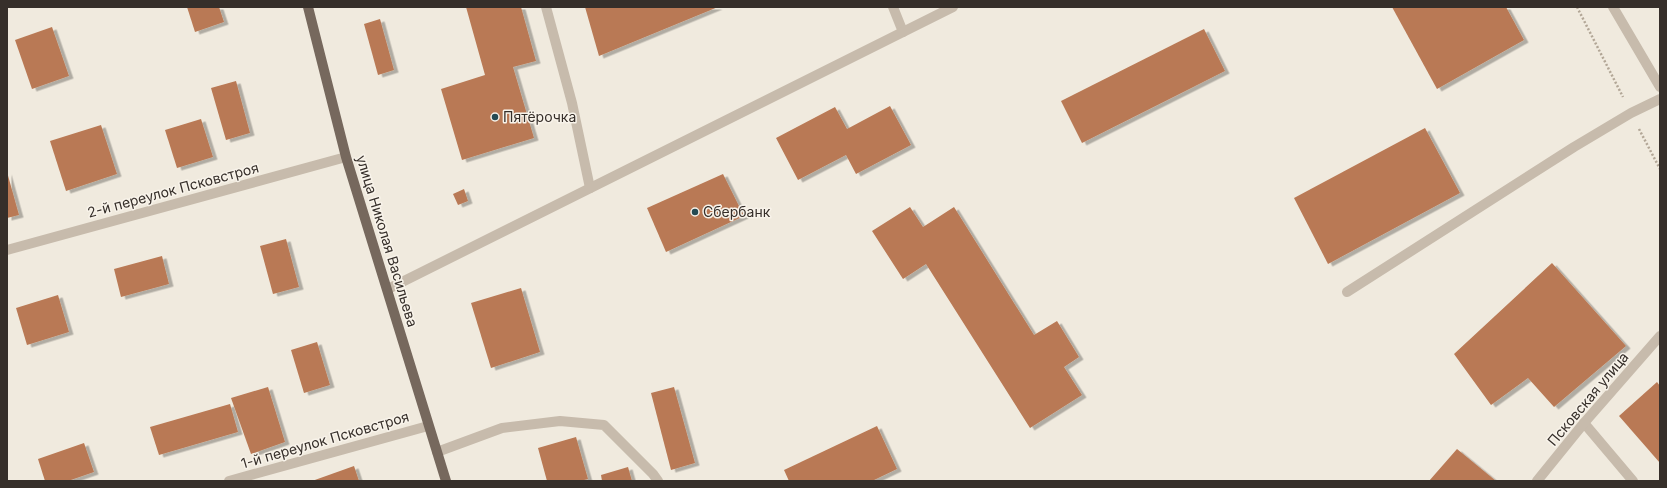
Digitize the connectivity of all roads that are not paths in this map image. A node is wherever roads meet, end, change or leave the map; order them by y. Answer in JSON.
{"nodes":[{"id":1,"x":308,"y":7,"type":"edge"},
{"id":2,"x":546,"y":7,"type":"edge"},
{"id":3,"x":893,"y":7,"type":"edge"},
{"id":4,"x":953,"y":7,"type":"edge"},
{"id":5,"x":1613,"y":7,"type":"edge"},
{"id":6,"x":903,"y":32,"type":"junction"},
{"id":7,"x":1660,"y":87,"type":"edge"},
{"id":8,"x":1660,"y":99,"type":"edge"},
{"id":9,"x":346,"y":157,"type":"junction"},
{"id":10,"x":590,"y":188,"type":"junction"},
{"id":11,"x":7,"y":250,"type":"edge"},
{"id":12,"x":388,"y":289,"type":"junction"},
{"id":13,"x":1347,"y":292,"type":"dead end"},
{"id":14,"x":1660,"y":336,"type":"edge"},
{"id":15,"x":1584,"y":423,"type":"junction"},
{"id":16,"x":428,"y":426,"type":"junction"},
{"id":17,"x":437,"y":452,"type":"junction"},
{"id":18,"x":230,"y":481,"type":"edge"},
{"id":19,"x":446,"y":481,"type":"edge"},
{"id":20,"x":658,"y":481,"type":"edge"},
{"id":21,"x":1537,"y":481,"type":"edge"},
{"id":22,"x":1633,"y":481,"type":"edge"}],
"edges":[{"from":1,"to":9,"type":"main road","name":"улица Николая Васильева"},
{"from":2,"to":10,"type":"street"},
{"from":3,"to":6,"type":"street"},
{"from":4,"to":6,"type":"street"},
{"from":5,"to":7,"type":"street"},
{"from":6,"to":10,"type":"street"},
{"from":8,"to":13,"type":"street"},
{"from":9,"to":11,"type":"street","name":"2-й переулок Псковстроя"},
{"from":9,"to":12,"type":"main road","name":"улица Николая Васильева"},
{"from":10,"to":12,"type":"street"},
{"from":12,"to":16,"type":"main road","name":"улица Николая Васильева"},
{"from":14,"to":15,"type":"street","name":"Псковская улица"},
{"from":15,"to":21,"type":"street","name":"Псковская улица"},
{"from":15,"to":22,"type":"street"},
{"from":16,"to":17,"type":"main road","name":"улица Николая Васильева"},
{"from":16,"to":18,"type":"street","name":"1-й переулок Псковстроя"},
{"from":17,"to":19,"type":"main road","name":"улица Николая Васильева"},
{"from":17,"to":20,"type":"street"}]}
